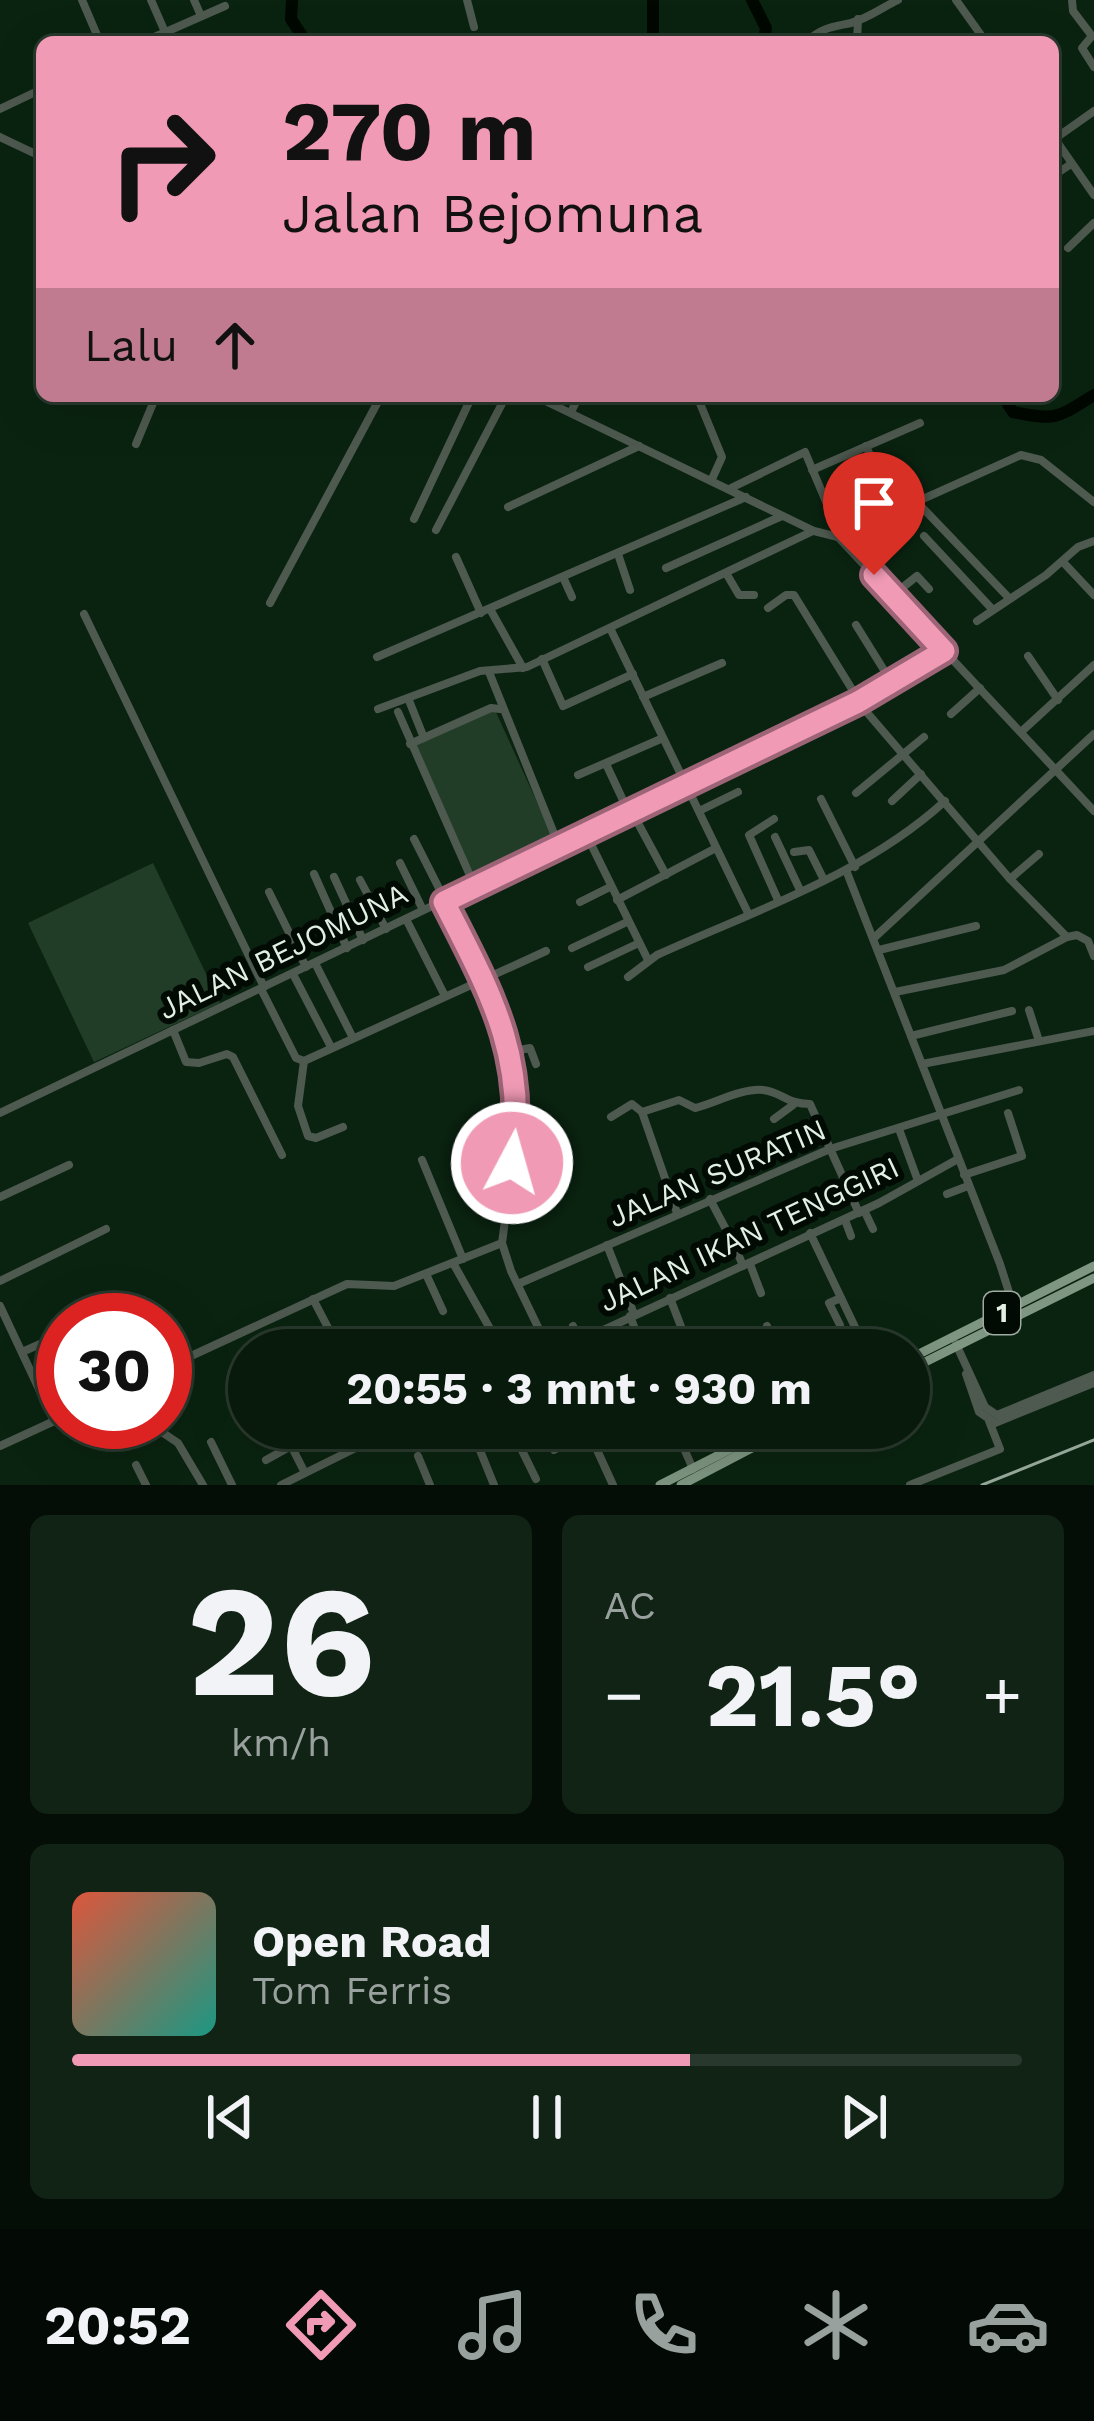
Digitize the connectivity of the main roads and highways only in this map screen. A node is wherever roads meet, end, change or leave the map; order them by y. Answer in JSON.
{"nodes":[{"id":1,"x":1094,"y":1266,"type":"edge"},
{"id":2,"x":1094,"y":1278,"type":"edge"},
{"id":3,"x":1015,"y":1312,"type":"junction"},
{"id":4,"x":956,"y":1342,"type":"junction"},
{"id":5,"x":930,"y":1351,"type":"edge"},
{"id":6,"x":930,"y":1357,"type":"edge"},
{"id":7,"x":730,"y":1449,"type":"edge"},
{"id":8,"x":750,"y":1449,"type":"edge"},
{"id":9,"x":660,"y":1485,"type":"edge"},
{"id":10,"x":681,"y":1485,"type":"edge"}],
"edges":[{"from":1,"to":3,"type":"main road","number":"1"},
{"from":2,"to":3,"type":"main road","number":"1"},
{"from":3,"to":4,"type":"main road","number":"1"},
{"from":4,"to":5,"type":"main road","number":"1"},
{"from":4,"to":6,"type":"main road","number":"1"},
{"from":7,"to":9,"type":"main road"},
{"from":8,"to":10,"type":"main road"}]}
